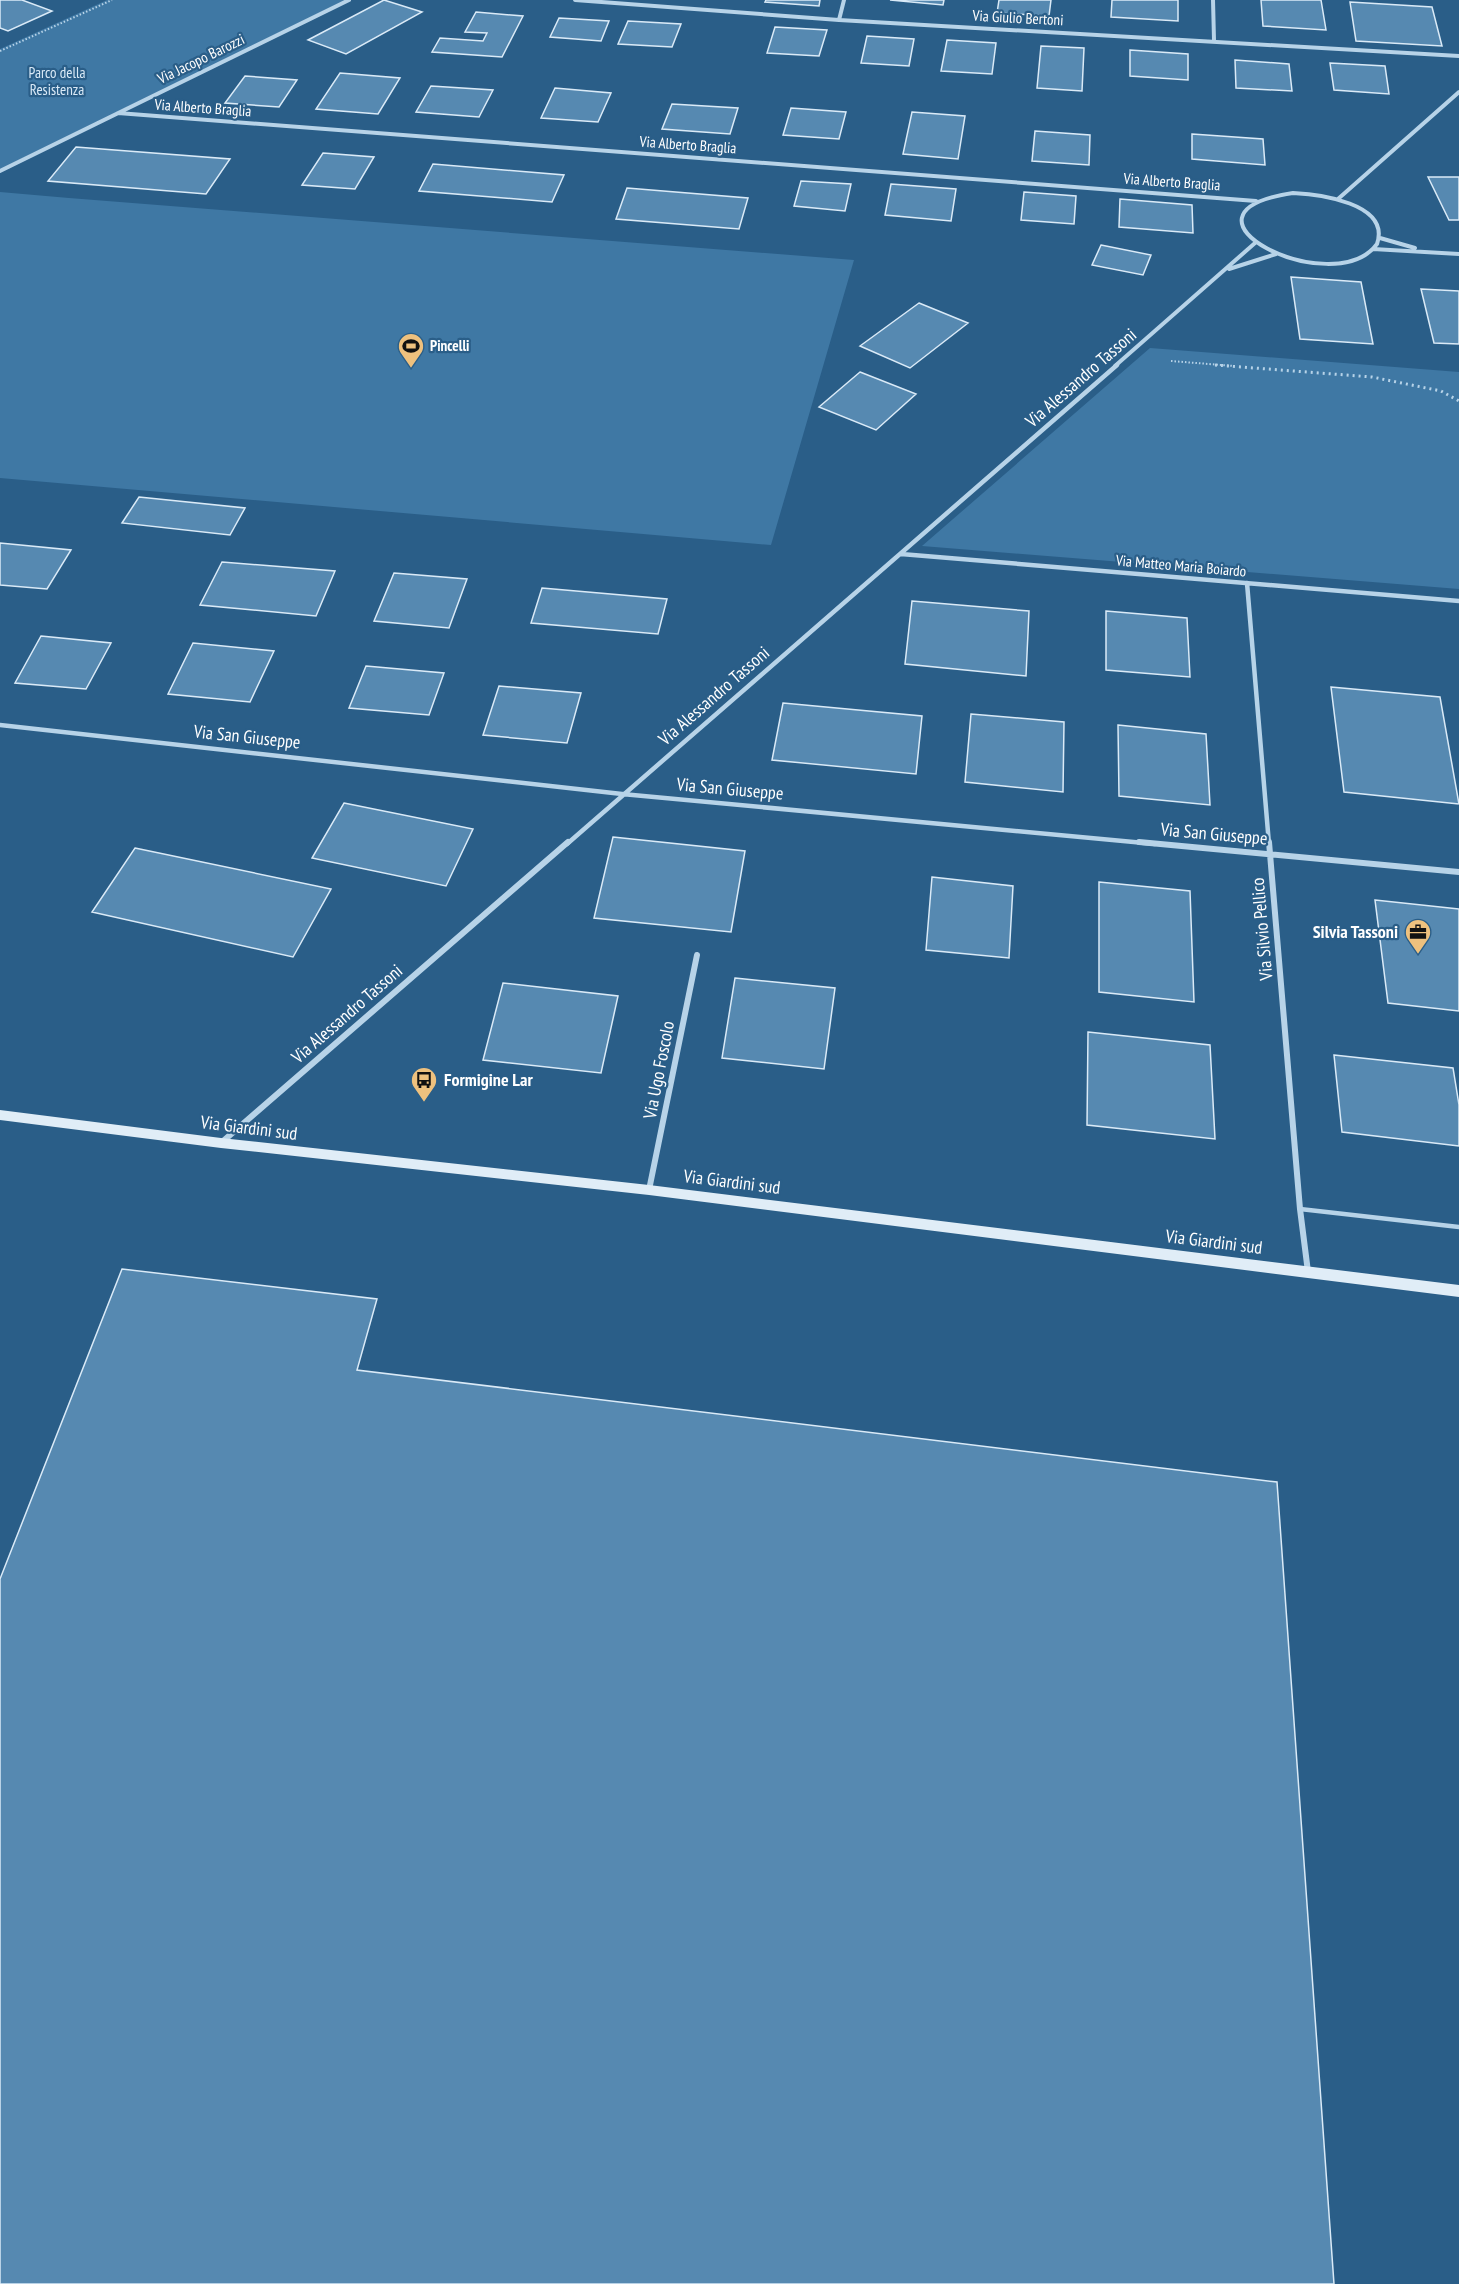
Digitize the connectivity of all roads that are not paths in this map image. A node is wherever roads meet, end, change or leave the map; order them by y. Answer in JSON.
{"nodes":[{"id":1,"x":349,"y":0,"type":"edge"},
{"id":2,"x":575,"y":0,"type":"edge"},
{"id":3,"x":844,"y":0,"type":"edge"},
{"id":4,"x":1213,"y":0,"type":"edge"},
{"id":5,"x":839,"y":20,"type":"junction"},
{"id":6,"x":1214,"y":40,"type":"junction"},
{"id":7,"x":1459,"y":56,"type":"edge"},
{"id":8,"x":1459,"y":92,"type":"edge"},
{"id":9,"x":118,"y":113,"type":"junction"},
{"id":10,"x":0,"y":171,"type":"edge"},
{"id":11,"x":1338,"y":199,"type":"junction"},
{"id":12,"x":1256,"y":201,"type":"junction"},
{"id":13,"x":1380,"y":238,"type":"junction"},
{"id":14,"x":1255,"y":243,"type":"junction"},
{"id":15,"x":1373,"y":249,"type":"junction"},
{"id":16,"x":1427,"y":252,"type":"junction"},
{"id":17,"x":1276,"y":254,"type":"junction"},
{"id":18,"x":1459,"y":254,"type":"edge"},
{"id":19,"x":1225,"y":270,"type":"junction"},
{"id":20,"x":901,"y":554,"type":"junction"},
{"id":21,"x":1247,"y":583,"type":"junction"},
{"id":22,"x":1459,"y":601,"type":"edge"},
{"id":23,"x":0,"y":725,"type":"edge"},
{"id":24,"x":622,"y":794,"type":"junction"},
{"id":25,"x":1271,"y":855,"type":"junction"},
{"id":26,"x":1459,"y":872,"type":"edge"},
{"id":27,"x":697,"y":955,"type":"dead end"},
{"id":28,"x":0,"y":1115,"type":"edge"},
{"id":29,"x":221,"y":1143,"type":"junction"},
{"id":30,"x":650,"y":1190,"type":"junction"},
{"id":31,"x":1300,"y":1209,"type":"junction"},
{"id":32,"x":1459,"y":1227,"type":"edge"},
{"id":33,"x":1308,"y":1272,"type":"junction"},
{"id":34,"x":1459,"y":1291,"type":"edge"}],
"edges":[{"from":1,"to":9,"type":"street","name":"Via Jacopo Barozzi"},
{"from":2,"to":5,"type":"street","name":"Via Giulio Bertoni"},
{"from":3,"to":5,"type":"street"},
{"from":4,"to":6,"type":"street"},
{"from":5,"to":6,"type":"street","name":"Via Giulio Bertoni"},
{"from":6,"to":7,"type":"street","name":"Via Giulio Bertoni"},
{"from":8,"to":11,"type":"street"},
{"from":9,"to":10,"type":"street","name":"Via Jacopo Barozzi"},
{"from":9,"to":12,"type":"street","name":"Via Alberto Braglia"},
{"from":11,"to":12,"type":"street"},
{"from":11,"to":13,"type":"street"},
{"from":12,"to":14,"type":"street"},
{"from":13,"to":15,"type":"street"},
{"from":13,"to":16,"type":"street"},
{"from":14,"to":17,"type":"street","name":"Via Alessandro Tassoni"},
{"from":14,"to":19,"type":"street","name":"Via Alessandro Tassoni"},
{"from":15,"to":16,"type":"street"},
{"from":15,"to":17,"type":"street","name":"Via Alessandro Tassoni"},
{"from":16,"to":18,"type":"street"},
{"from":17,"to":19,"type":"street","name":"Via Alessandro Tassoni"},
{"from":19,"to":20,"type":"street","name":"Via Alessandro Tassoni"},
{"from":20,"to":21,"type":"street","name":"Via Matteo Maria Boiardo"},
{"from":20,"to":24,"type":"street","name":"Via Alessandro Tassoni"},
{"from":21,"to":22,"type":"street","name":"Via Matteo Maria Boiardo"},
{"from":21,"to":25,"type":"street","name":"Via Silvio Pellico"},
{"from":23,"to":24,"type":"street","name":"Via San Giuseppe"},
{"from":24,"to":25,"type":"street","name":"Via San Giuseppe"},
{"from":24,"to":29,"type":"street","name":"Via Alessandro Tassoni"},
{"from":25,"to":26,"type":"street","name":"Via San Giuseppe"},
{"from":25,"to":31,"type":"street","name":"Via Silvio Pellico"},
{"from":27,"to":30,"type":"street","name":"Via Ugo Foscolo"},
{"from":28,"to":29,"type":"main road","name":"Via Giardini sud"},
{"from":29,"to":30,"type":"main road","name":"Via Giardini sud"},
{"from":30,"to":33,"type":"main road","name":"Via Giardini sud"},
{"from":31,"to":32,"type":"lane"},
{"from":31,"to":33,"type":"street","name":"Via Silvio Pellico"},
{"from":33,"to":34,"type":"main road","name":"Via Giardini sud"}]}
